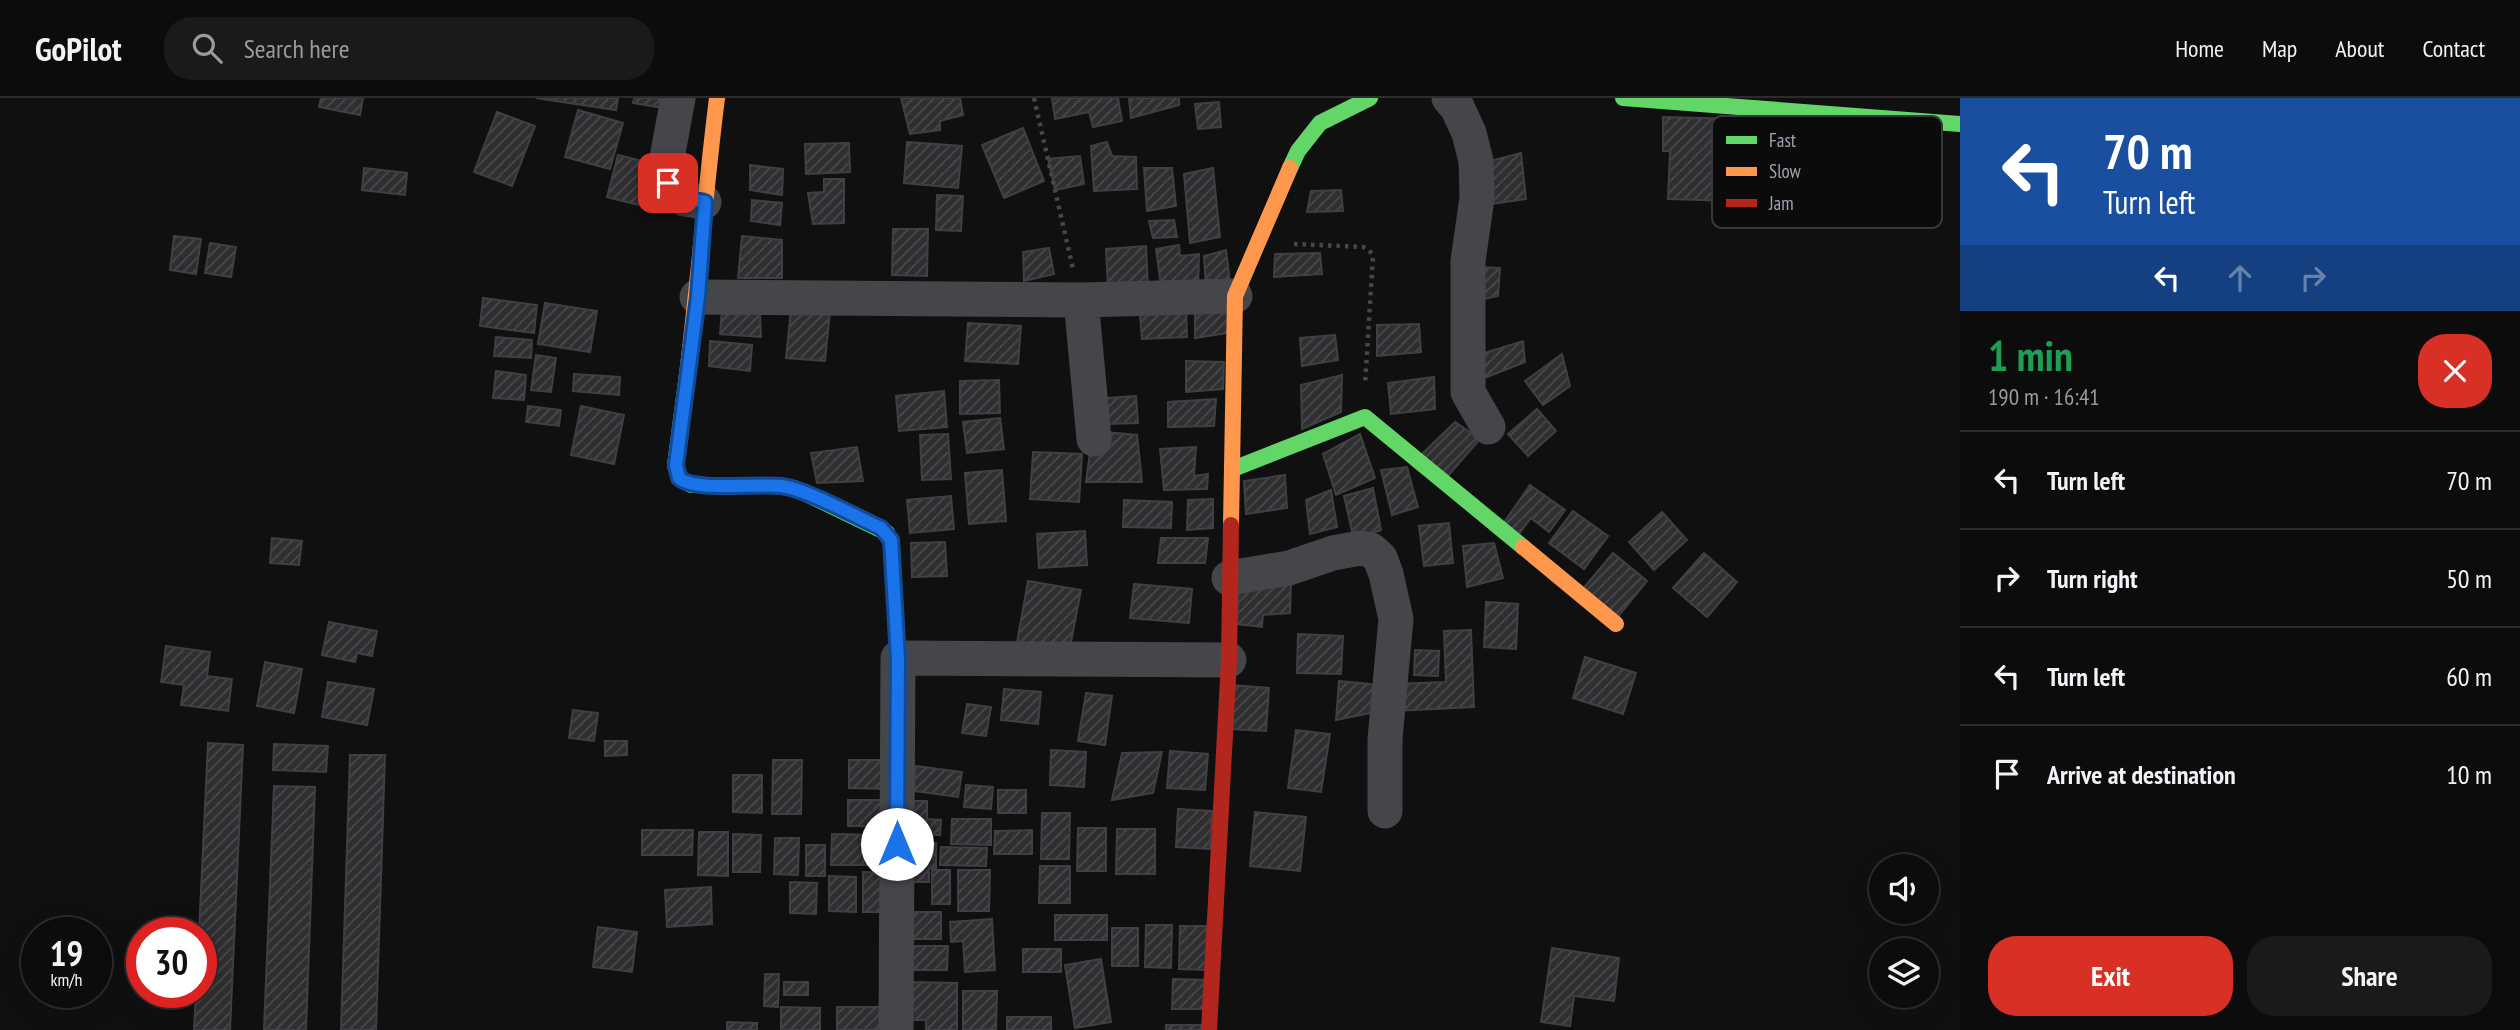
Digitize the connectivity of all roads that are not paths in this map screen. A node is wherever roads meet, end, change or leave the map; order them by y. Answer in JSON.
{"nodes":[{"id":1,"x":678,"y":98,"type":"edge"},
{"id":2,"x":717,"y":98,"type":"edge"},
{"id":3,"x":1370,"y":98,"type":"edge"},
{"id":4,"x":1449,"y":98,"type":"edge"},
{"id":5,"x":1623,"y":98,"type":"edge"},
{"id":6,"x":1842,"y":116,"type":"edge"},
{"id":7,"x":1942,"y":123,"type":"edge"},
{"id":8,"x":1960,"y":124,"type":"edge"},
{"id":9,"x":705,"y":202,"type":"junction"},
{"id":10,"x":1235,"y":296,"type":"junction"},
{"id":11,"x":698,"y":297,"type":"junction"},
{"id":12,"x":1081,"y":300,"type":"junction"},
{"id":13,"x":1488,"y":427,"type":"dead end"},
{"id":14,"x":1094,"y":439,"type":"dead end"},
{"id":15,"x":1233,"y":469,"type":"junction"},
{"id":16,"x":1229,"y":578,"type":"junction"},
{"id":17,"x":1616,"y":624,"type":"dead end"},
{"id":18,"x":898,"y":658,"type":"junction"},
{"id":19,"x":1228,"y":660,"type":"junction"},
{"id":20,"x":1385,"y":811,"type":"dead end"},
{"id":21,"x":896,"y":1030,"type":"edge"},
{"id":22,"x":1209,"y":1030,"type":"edge"}],
"edges":[{"from":1,"to":9,"type":"street"},
{"from":2,"to":9,"type":"street"},
{"from":3,"to":10,"type":"street"},
{"from":4,"to":13,"type":"street"},
{"from":5,"to":6,"type":"street"},
{"from":7,"to":8,"type":"street"},
{"from":9,"to":11,"type":"street"},
{"from":10,"to":12,"type":"street"},
{"from":10,"to":15,"type":"street"},
{"from":11,"to":12,"type":"street"},
{"from":11,"to":18,"type":"street"},
{"from":12,"to":14,"type":"street"},
{"from":15,"to":16,"type":"street"},
{"from":15,"to":17,"type":"street"},
{"from":16,"to":19,"type":"street"},
{"from":16,"to":20,"type":"street"},
{"from":18,"to":19,"type":"street"},
{"from":18,"to":21,"type":"street"},
{"from":19,"to":22,"type":"street"}]}
